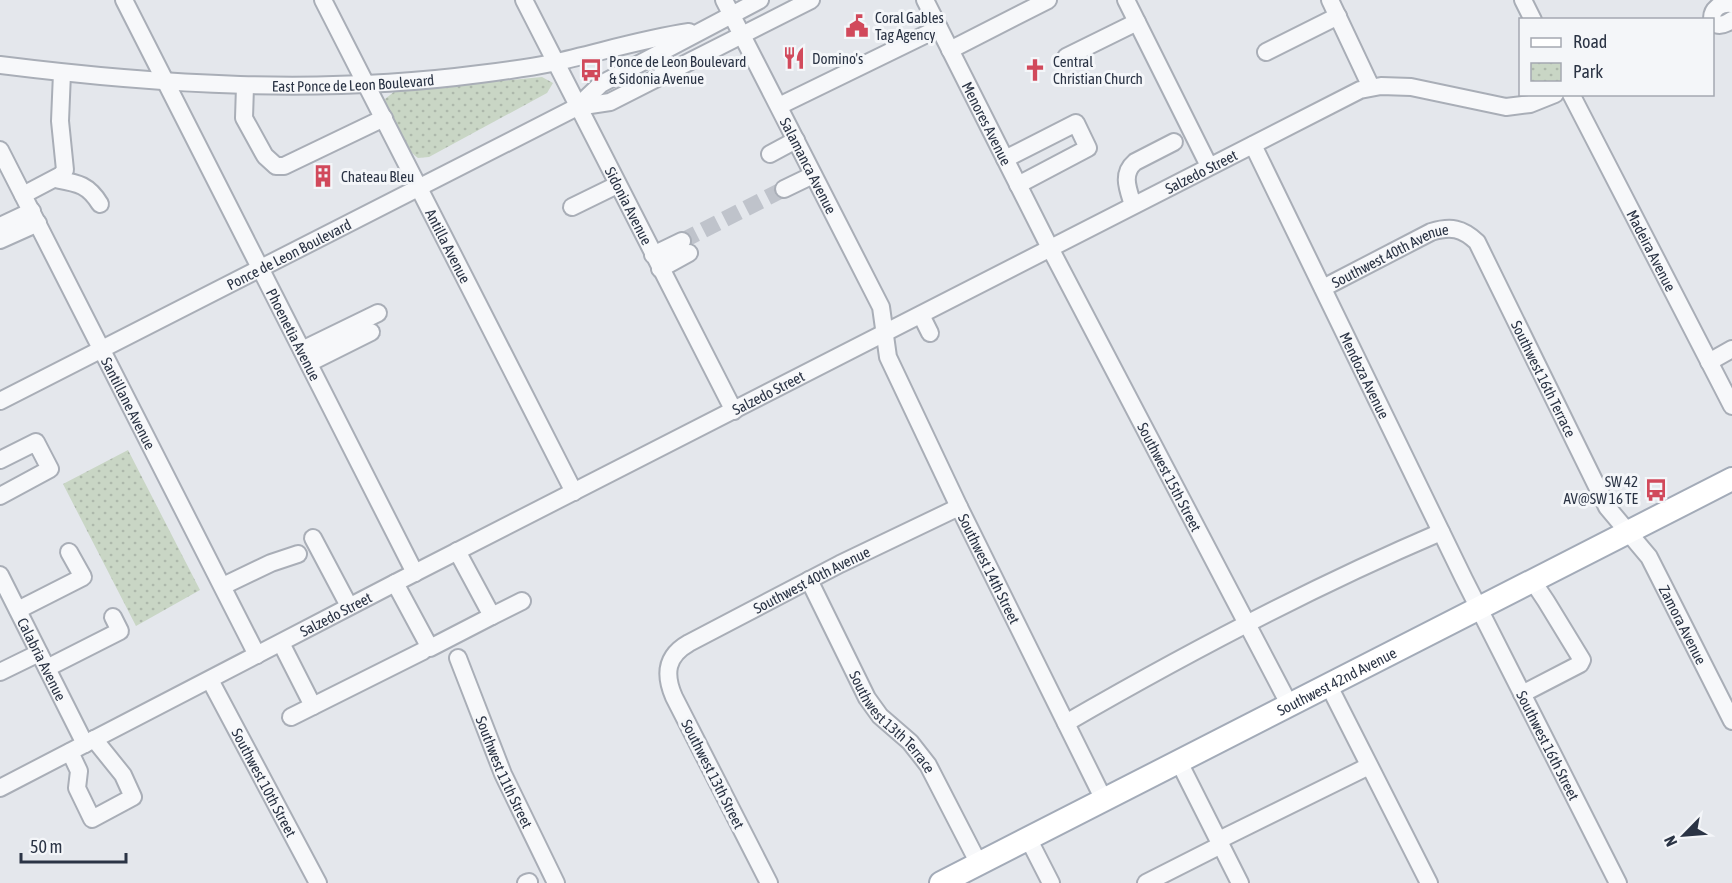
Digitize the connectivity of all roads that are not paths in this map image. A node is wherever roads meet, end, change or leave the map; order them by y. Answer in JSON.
{"nodes":[{"id":1,"x":124,"y":0,"type":"edge"},
{"id":2,"x":323,"y":0,"type":"edge"},
{"id":3,"x":524,"y":0,"type":"edge"},
{"id":4,"x":760,"y":0,"type":"edge"},
{"id":5,"x":811,"y":0,"type":"edge"},
{"id":6,"x":925,"y":0,"type":"edge"},
{"id":7,"x":1048,"y":0,"type":"edge"},
{"id":8,"x":1126,"y":0,"type":"edge"},
{"id":9,"x":1330,"y":0,"type":"edge"},
{"id":10,"x":1523,"y":0,"type":"edge"},
{"id":11,"x":728,"y":7,"type":"edge"},
{"id":12,"x":1717,"y":9,"type":"edge"},
{"id":13,"x":1338,"y":16,"type":"junction"},
{"id":14,"x":1532,"y":18,"type":"edge"},
{"id":15,"x":1137,"y":22,"type":"junction"},
{"id":16,"x":1731,"y":24,"type":"edge"},
{"id":17,"x":939,"y":28,"type":"junction"},
{"id":18,"x":703,"y":29,"type":"junction"},
{"id":19,"x":742,"y":35,"type":"junction"},
{"id":20,"x":950,"y":51,"type":"junction"},
{"id":21,"x":1266,"y":52,"type":"dead end"},
{"id":22,"x":1066,"y":57,"type":"dead end"},
{"id":23,"x":555,"y":62,"type":"junction"},
{"id":24,"x":0,"y":65,"type":"edge"},
{"id":25,"x":62,"y":73,"type":"junction"},
{"id":26,"x":165,"y":80,"type":"junction"},
{"id":27,"x":367,"y":85,"type":"junction"},
{"id":28,"x":245,"y":86,"type":"junction"},
{"id":29,"x":1371,"y":87,"type":"junction"},
{"id":30,"x":1549,"y":96,"type":"edge"},
{"id":31,"x":1572,"y":96,"type":"edge"},
{"id":32,"x":577,"y":106,"type":"junction"},
{"id":33,"x":778,"y":106,"type":"junction"},
{"id":34,"x":384,"y":118,"type":"junction"},
{"id":35,"x":796,"y":140,"type":"junction"},
{"id":36,"x":1174,"y":142,"type":"dead end"},
{"id":37,"x":1253,"y":145,"type":"junction"},
{"id":38,"x":0,"y":150,"type":"edge"},
{"id":39,"x":770,"y":154,"type":"dead end"},
{"id":40,"x":1005,"y":159,"type":"junction"},
{"id":41,"x":1209,"y":166,"type":"junction"},
{"id":42,"x":813,"y":175,"type":"junction"},
{"id":43,"x":55,"y":179,"type":"junction"},
{"id":44,"x":617,"y":185,"type":"junction"},
{"id":45,"x":1018,"y":185,"type":"junction"},
{"id":46,"x":420,"y":189,"type":"junction"},
{"id":47,"x":784,"y":189,"type":"tunnel mouth"},
{"id":48,"x":23,"y":195,"type":"junction"},
{"id":49,"x":100,"y":204,"type":"dead end"},
{"id":50,"x":1133,"y":205,"type":"junction"},
{"id":51,"x":572,"y":207,"type":"dead end"},
{"id":52,"x":35,"y":217,"type":"junction"},
{"id":53,"x":0,"y":226,"type":"edge"},
{"id":54,"x":1458,"y":228,"type":"joint"},
{"id":55,"x":0,"y":240,"type":"edge"},
{"id":56,"x":686,"y":247,"type":"tunnel mouth"},
{"id":57,"x":1050,"y":248,"type":"junction"},
{"id":58,"x":656,"y":262,"type":"junction"},
{"id":59,"x":261,"y":269,"type":"junction"},
{"id":60,"x":1323,"y":288,"type":"junction"},
{"id":61,"x":378,"y":313,"type":"dead end"},
{"id":62,"x":921,"y":315,"type":"junction"},
{"id":63,"x":371,"y":332,"type":"dead end"},
{"id":64,"x":885,"y":333,"type":"junction"},
{"id":65,"x":930,"y":333,"type":"dead end"},
{"id":66,"x":1732,"y":349,"type":"edge"},
{"id":67,"x":102,"y":350,"type":"junction"},
{"id":68,"x":305,"y":357,"type":"junction"},
{"id":69,"x":1708,"y":362,"type":"junction"},
{"id":70,"x":0,"y":401,"type":"edge"},
{"id":71,"x":1732,"y":406,"type":"edge"},
{"id":72,"x":734,"y":411,"type":"junction"},
{"id":73,"x":0,"y":460,"type":"edge"},
{"id":74,"x":1732,"y":479,"type":"edge"},
{"id":75,"x":574,"y":492,"type":"junction"},
{"id":76,"x":0,"y":496,"type":"edge"},
{"id":77,"x":959,"y":507,"type":"junction"},
{"id":78,"x":1441,"y":532,"type":"junction"},
{"id":79,"x":1628,"y":532,"type":"junction"},
{"id":80,"x":313,"y":538,"type":"dead end"},
{"id":81,"x":457,"y":551,"type":"junction"},
{"id":82,"x":69,"y":552,"type":"dead end"},
{"id":83,"x":298,"y":554,"type":"dead end"},
{"id":84,"x":415,"y":573,"type":"junction"},
{"id":85,"x":0,"y":575,"type":"edge"},
{"id":86,"x":809,"y":580,"type":"junction"},
{"id":87,"x":1532,"y":580,"type":"junction"},
{"id":88,"x":395,"y":583,"type":"junction"},
{"id":89,"x":222,"y":586,"type":"junction"},
{"id":90,"x":522,"y":601,"type":"dead end"},
{"id":91,"x":349,"y":606,"type":"junction"},
{"id":92,"x":1478,"y":607,"type":"junction"},
{"id":93,"x":18,"y":610,"type":"junction"},
{"id":94,"x":492,"y":616,"type":"junction"},
{"id":95,"x":113,"y":617,"type":"dead end"},
{"id":96,"x":1247,"y":625,"type":"junction"},
{"id":97,"x":281,"y":643,"type":"junction"},
{"id":98,"x":423,"y":651,"type":"dead end"},
{"id":99,"x":39,"y":653,"type":"junction"},
{"id":100,"x":257,"y":655,"type":"junction"},
{"id":101,"x":458,"y":658,"type":"dead end"},
{"id":102,"x":670,"y":662,"type":"joint"},
{"id":103,"x":47,"y":668,"type":"junction"},
{"id":104,"x":0,"y":672,"type":"edge"},
{"id":105,"x":210,"y":680,"type":"junction"},
{"id":106,"x":1328,"y":684,"type":"junction"},
{"id":107,"x":1522,"y":694,"type":"junction"},
{"id":108,"x":1289,"y":704,"type":"junction"},
{"id":109,"x":313,"y":706,"type":"junction"},
{"id":110,"x":291,"y":717,"type":"dead end"},
{"id":111,"x":1732,"y":721,"type":"edge"},
{"id":112,"x":1066,"y":723,"type":"junction"},
{"id":113,"x":90,"y":742,"type":"junction"},
{"id":114,"x":70,"y":752,"type":"junction"},
{"id":115,"x":1179,"y":762,"type":"junction"},
{"id":116,"x":1369,"y":766,"type":"junction"},
{"id":117,"x":0,"y":788,"type":"edge"},
{"id":118,"x":1104,"y":800,"type":"junction"},
{"id":119,"x":1028,"y":838,"type":"junction"},
{"id":120,"x":1220,"y":843,"type":"junction"},
{"id":121,"x":979,"y":864,"type":"junction"},
{"id":122,"x":765,"y":882,"type":"edge"},
{"id":123,"x":318,"y":883,"type":"edge"},
{"id":124,"x":556,"y":883,"type":"edge"},
{"id":125,"x":941,"y":883,"type":"edge"},
{"id":126,"x":1051,"y":883,"type":"edge"},
{"id":127,"x":1146,"y":883,"type":"edge"},
{"id":128,"x":1240,"y":883,"type":"edge"},
{"id":129,"x":1429,"y":883,"type":"edge"},
{"id":130,"x":1618,"y":883,"type":"edge"}],
"edges":[{"from":1,"to":26,"type":"street","name":"Phoenetia Avenue"},
{"from":2,"to":27,"type":"street","name":"Antilla Avenue"},
{"from":3,"to":23,"type":"street","name":"Sidonia Avenue"},
{"from":4,"to":11,"type":"street","name":"Ponce de Leon Boulevard"},
{"from":5,"to":19,"type":"street","name":"Ponce de Leon Boulevard"},
{"from":6,"to":17,"type":"street","name":"Menores Avenue"},
{"from":7,"to":20,"type":"street"},
{"from":8,"to":15,"type":"street"},
{"from":9,"to":13,"type":"street"},
{"from":10,"to":14,"type":"street"},
{"from":11,"to":18,"type":"street","name":"Ponce de Leon Boulevard"},
{"from":11,"to":19,"type":"street","name":"Salamanca Avenue"},
{"from":12,"to":16,"type":"street"},
{"from":13,"to":21,"type":"street"},
{"from":13,"to":29,"type":"street"},
{"from":15,"to":22,"type":"street"},
{"from":15,"to":41,"type":"street"},
{"from":17,"to":20,"type":"street","name":"Menores Avenue"},
{"from":17,"to":33,"type":"street"},
{"from":18,"to":23,"type":"street","name":"East Ponce de Leon Boulevard"},
{"from":18,"to":32,"type":"street","name":"Ponce de Leon Boulevard"},
{"from":19,"to":32,"type":"street","name":"Ponce de Leon Boulevard"},
{"from":19,"to":33,"type":"street","name":"Salamanca Avenue"},
{"from":20,"to":40,"type":"street","name":"Menores Avenue"},
{"from":23,"to":27,"type":"street","name":"East Ponce de Leon Boulevard"},
{"from":23,"to":32,"type":"street","name":"Sidonia Avenue"},
{"from":24,"to":25,"type":"street","name":"East Ponce de Leon Boulevard"},
{"from":25,"to":26,"type":"street","name":"East Ponce de Leon Boulevard"},
{"from":25,"to":43,"type":"street"},
{"from":26,"to":28,"type":"street","name":"East Ponce de Leon Boulevard"},
{"from":26,"to":59,"type":"street","name":"Phoenetia Avenue"},
{"from":27,"to":28,"type":"street","name":"East Ponce de Leon Boulevard"},
{"from":27,"to":34,"type":"street","name":"Antilla Avenue"},
{"from":28,"to":34,"type":"street"},
{"from":29,"to":30,"type":"street","name":"Salzedo Street"},
{"from":29,"to":37,"type":"street","name":"Salzedo Street"},
{"from":31,"to":69,"type":"street","name":"Madeira Avenue"},
{"from":32,"to":44,"type":"street","name":"Sidonia Avenue"},
{"from":32,"to":46,"type":"street","name":"Ponce de Leon Boulevard"},
{"from":33,"to":35,"type":"street","name":"Salamanca Avenue"},
{"from":34,"to":46,"type":"street","name":"Antilla Avenue"},
{"from":35,"to":39,"type":"street"},
{"from":35,"to":42,"type":"street","name":"Salamanca Avenue"},
{"from":36,"to":50,"type":"street"},
{"from":37,"to":41,"type":"street","name":"Salzedo Street"},
{"from":37,"to":60,"type":"street","name":"Mendoza Avenue"},
{"from":38,"to":48,"type":"street","name":"Santillane Avenue"},
{"from":40,"to":45,"type":"street","name":"Menores Avenue"},
{"from":40,"to":45,"type":"street"},
{"from":41,"to":50,"type":"street","name":"Salzedo Street"},
{"from":42,"to":47,"type":"street"},
{"from":42,"to":64,"type":"street","name":"Salamanca Avenue"},
{"from":43,"to":48,"type":"street"},
{"from":43,"to":49,"type":"street"},
{"from":44,"to":51,"type":"street"},
{"from":44,"to":58,"type":"street","name":"Sidonia Avenue"},
{"from":45,"to":57,"type":"street","name":"Menores Avenue"},
{"from":46,"to":59,"type":"street","name":"Ponce de Leon Boulevard"},
{"from":46,"to":75,"type":"street","name":"Antilla Avenue"},
{"from":48,"to":52,"type":"street","name":"Santillane Avenue"},
{"from":50,"to":57,"type":"street","name":"Salzedo Street"},
{"from":52,"to":53,"type":"street"},
{"from":52,"to":55,"type":"street"},
{"from":52,"to":67,"type":"street","name":"Santillane Avenue"},
{"from":54,"to":60,"type":"street","name":"Southwest 40th Avenue"},
{"from":54,"to":79,"type":"street","name":"Southwest 16th Terrace"},
{"from":56,"to":58,"type":"street"},
{"from":57,"to":62,"type":"street","name":"Salzedo Street"},
{"from":57,"to":96,"type":"street","name":"Southwest 15th Street"},
{"from":58,"to":72,"type":"street","name":"Sidonia Avenue"},
{"from":59,"to":67,"type":"street","name":"Ponce de Leon Boulevard"},
{"from":59,"to":68,"type":"street","name":"Phoenetia Avenue"},
{"from":60,"to":78,"type":"street","name":"Mendoza Avenue"},
{"from":61,"to":68,"type":"street"},
{"from":62,"to":64,"type":"street","name":"Salzedo Street"},
{"from":62,"to":65,"type":"street"},
{"from":63,"to":68,"type":"street"},
{"from":64,"to":72,"type":"street","name":"Salzedo Street"},
{"from":64,"to":77,"type":"street","name":"Southwest 14th Street"},
{"from":66,"to":69,"type":"street"},
{"from":67,"to":70,"type":"street","name":"Ponce de Leon Boulevard"},
{"from":67,"to":89,"type":"street","name":"Santillane Avenue"},
{"from":68,"to":84,"type":"street","name":"Phoenetia Avenue"},
{"from":69,"to":71,"type":"street","name":"Madeira Avenue"},
{"from":72,"to":75,"type":"street","name":"Salzedo Street"},
{"from":73,"to":76,"type":"street"},
{"from":74,"to":79,"type":"main road","name":"Southwest 42nd Avenue"},
{"from":75,"to":81,"type":"street","name":"Salzedo Street"},
{"from":77,"to":86,"type":"street","name":"Southwest 40th Avenue"},
{"from":77,"to":112,"type":"street","name":"Southwest 14th Street"},
{"from":78,"to":92,"type":"street","name":"Mendoza Avenue"},
{"from":78,"to":96,"type":"street"},
{"from":79,"to":87,"type":"main road","name":"Southwest 42nd Avenue"},
{"from":79,"to":111,"type":"street","name":"Zamora Avenue"},
{"from":80,"to":91,"type":"street"},
{"from":81,"to":84,"type":"street","name":"Salzedo Street"},
{"from":81,"to":94,"type":"street"},
{"from":82,"to":93,"type":"street"},
{"from":83,"to":89,"type":"street"},
{"from":84,"to":88,"type":"street","name":"Salzedo Street"},
{"from":85,"to":93,"type":"street","name":"Calabria Avenue"},
{"from":86,"to":102,"type":"street","name":"Southwest 40th Avenue"},
{"from":86,"to":121,"type":"street","name":"Southwest 13th Terrace"},
{"from":87,"to":92,"type":"main road","name":"Southwest 42nd Avenue"},
{"from":87,"to":107,"type":"street"},
{"from":88,"to":91,"type":"street","name":"Salzedo Street"},
{"from":88,"to":94,"type":"street"},
{"from":89,"to":100,"type":"street","name":"Santillane Avenue"},
{"from":90,"to":94,"type":"street"},
{"from":91,"to":97,"type":"street","name":"Salzedo Street"},
{"from":92,"to":106,"type":"main road","name":"Southwest 42nd Avenue"},
{"from":92,"to":107,"type":"street","name":"Southwest 16th Street"},
{"from":93,"to":99,"type":"street","name":"Calabria Avenue"},
{"from":95,"to":103,"type":"street"},
{"from":96,"to":108,"type":"street","name":"Southwest 15th Street"},
{"from":96,"to":112,"type":"street"},
{"from":97,"to":100,"type":"street","name":"Salzedo Street"},
{"from":97,"to":109,"type":"street"},
{"from":98,"to":109,"type":"street"},
{"from":99,"to":103,"type":"street","name":"Calabria Avenue"},
{"from":99,"to":104,"type":"street"},
{"from":100,"to":105,"type":"street","name":"Salzedo Street"},
{"from":101,"to":124,"type":"street","name":"Southwest 11th Street"},
{"from":102,"to":122,"type":"street","name":"Southwest 13th Street"},
{"from":103,"to":113,"type":"street","name":"Calabria Avenue"},
{"from":105,"to":113,"type":"street","name":"Salzedo Street"},
{"from":105,"to":123,"type":"street","name":"Southwest 10th Street"},
{"from":106,"to":108,"type":"main road","name":"Southwest 42nd Avenue"},
{"from":106,"to":116,"type":"street"},
{"from":107,"to":130,"type":"street","name":"Southwest 16th Street"},
{"from":108,"to":115,"type":"main road","name":"Southwest 42nd Avenue"},
{"from":109,"to":110,"type":"street"},
{"from":112,"to":118,"type":"street","name":"Southwest 14th Street"},
{"from":113,"to":114,"type":"street","name":"Salzedo Street"},
{"from":113,"to":114,"type":"street","name":"Calabria Avenue"},
{"from":114,"to":117,"type":"street","name":"Salzedo Street"},
{"from":115,"to":118,"type":"main road","name":"Southwest 42nd Avenue"},
{"from":115,"to":120,"type":"street"},
{"from":116,"to":120,"type":"street"},
{"from":116,"to":129,"type":"street"},
{"from":118,"to":119,"type":"main road","name":"Southwest 42nd Avenue"},
{"from":119,"to":121,"type":"main road","name":"Southwest 42nd Avenue"},
{"from":119,"to":126,"type":"street"},
{"from":120,"to":127,"type":"street"},
{"from":120,"to":128,"type":"street"},
{"from":121,"to":125,"type":"main road","name":"Southwest 42nd Avenue"}]}
